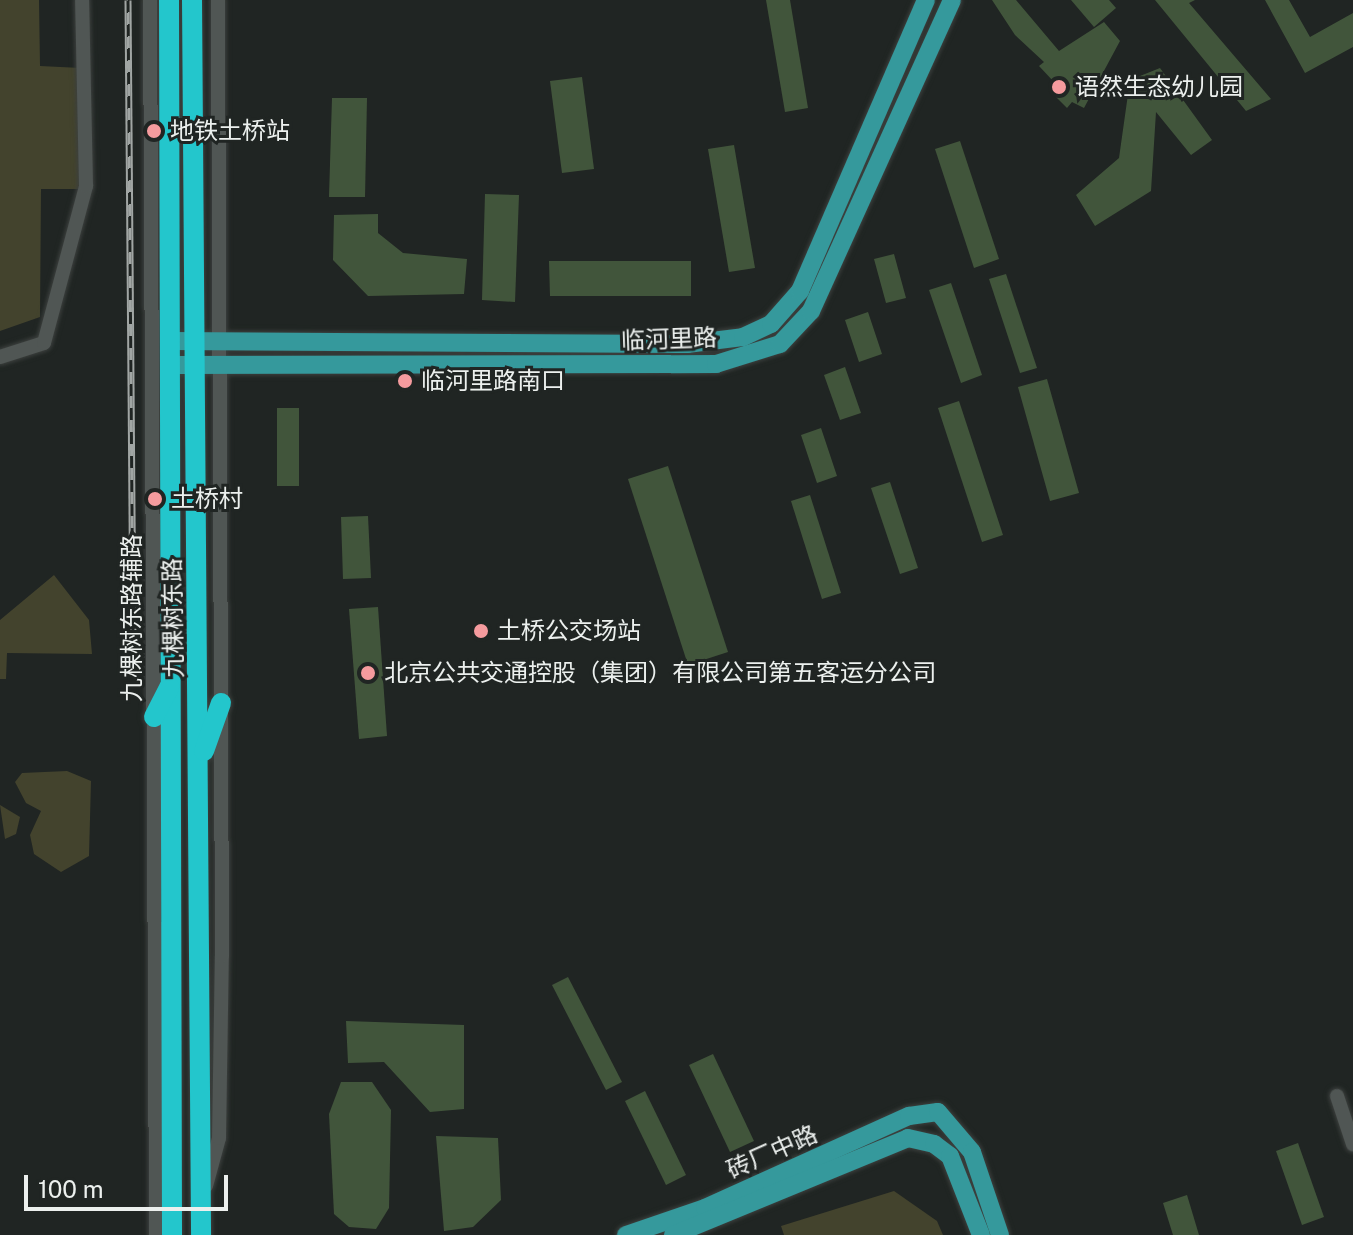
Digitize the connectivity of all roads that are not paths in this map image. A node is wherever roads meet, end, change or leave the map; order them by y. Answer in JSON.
{"nodes":[{"id":1,"x":82,"y":0,"type":"edge"},
{"id":2,"x":150,"y":0,"type":"edge"},
{"id":3,"x":169,"y":0,"type":"edge"},
{"id":4,"x":192,"y":0,"type":"edge"},
{"id":5,"x":218,"y":0,"type":"edge"},
{"id":6,"x":926,"y":0,"type":"edge"},
{"id":7,"x":952,"y":0,"type":"edge"},
{"id":8,"x":170,"y":341,"type":"junction"},
{"id":9,"x":196,"y":341,"type":"junction"},
{"id":10,"x":221,"y":341,"type":"junction"},
{"id":11,"x":0,"y":357,"type":"edge"},
{"id":12,"x":170,"y":365,"type":"junction"},
{"id":13,"x":195,"y":366,"type":"junction"},
{"id":14,"x":220,"y":366,"type":"junction"},
{"id":15,"x":171,"y":684,"type":"junction"},
{"id":16,"x":221,"y":703,"type":"junction"},
{"id":17,"x":154,"y":717,"type":"junction"},
{"id":18,"x":201,"y":759,"type":"junction"},
{"id":19,"x":1337,"y":1096,"type":"dead end"},
{"id":20,"x":1353,"y":1144,"type":"edge"},
{"id":21,"x":200,"y":1206,"type":"junction"},
{"id":22,"x":156,"y":1235,"type":"edge"},
{"id":23,"x":172,"y":1235,"type":"edge"},
{"id":24,"x":201,"y":1235,"type":"edge"},
{"id":25,"x":626,"y":1235,"type":"edge"},
{"id":26,"x":673,"y":1235,"type":"edge"},
{"id":27,"x":981,"y":1235,"type":"edge"},
{"id":28,"x":1000,"y":1235,"type":"edge"}],
"edges":[{"from":1,"to":11,"type":"street"},
{"from":2,"to":17,"type":"street","name":"九棵树东路辅路"},
{"from":3,"to":8,"type":"highway","name":"九棵树东路"},
{"from":4,"to":9,"type":"highway","name":"九棵树东路"},
{"from":5,"to":10,"type":"street"},
{"from":6,"to":10,"type":"main road","name":"临河里路"},
{"from":7,"to":14,"type":"main road","name":"临河里路"},
{"from":8,"to":9,"type":"main road","name":"临河里路"},
{"from":8,"to":12,"type":"highway","name":"九棵树东路"},
{"from":9,"to":10,"type":"main road","name":"临河里路"},
{"from":9,"to":13,"type":"highway","name":"九棵树东路"},
{"from":10,"to":14,"type":"street"},
{"from":12,"to":13,"type":"main road","name":"临河里路"},
{"from":12,"to":15,"type":"highway","name":"九棵树东路"},
{"from":13,"to":14,"type":"main road","name":"临河里路"},
{"from":13,"to":18,"type":"highway","name":"九棵树东路"},
{"from":14,"to":16,"type":"street"},
{"from":15,"to":17,"type":"highway"},
{"from":15,"to":23,"type":"highway","name":"九棵树东路"},
{"from":16,"to":18,"type":"highway"},
{"from":16,"to":21,"type":"street"},
{"from":17,"to":22,"type":"street","name":"九棵树东路辅路"},
{"from":18,"to":21,"type":"highway","name":"九棵树东路"},
{"from":19,"to":20,"type":"street"},
{"from":21,"to":24,"type":"highway","name":"九棵树东路"},
{"from":25,"to":28,"type":"main road","name":"砖厂中路"},
{"from":26,"to":27,"type":"main road","name":"砖厂中路"}]}
